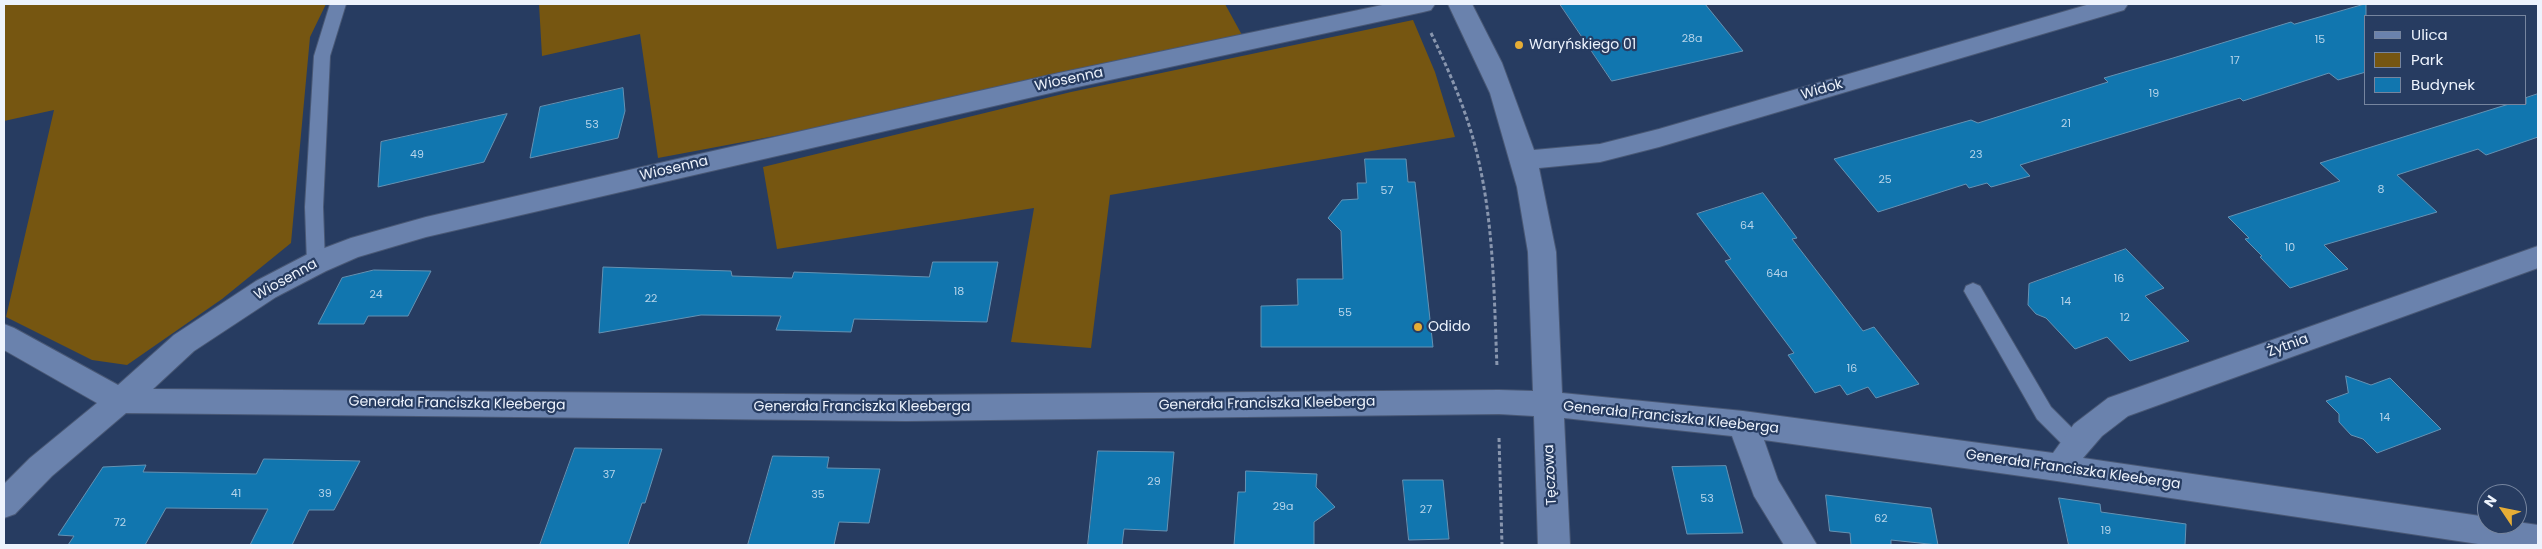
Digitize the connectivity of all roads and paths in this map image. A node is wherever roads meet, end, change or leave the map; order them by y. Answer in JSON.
{"nodes":[{"id":1,"x":338,"y":4,"type":"edge"},
{"id":2,"x":1460,"y":4,"type":"edge"},
{"id":3,"x":2116,"y":4,"type":"edge"},
{"id":4,"x":1420,"y":5,"type":"edge"},
{"id":5,"x":1524,"y":160,"type":"junction"},
{"id":6,"x":2538,"y":257,"type":"edge"},
{"id":7,"x":316,"y":262,"type":"junction"},
{"id":8,"x":1974,"y":291,"type":"dead end"},
{"id":9,"x":4,"y":336,"type":"edge"},
{"id":10,"x":120,"y":401,"type":"junction"},
{"id":11,"x":1498,"y":402,"type":"junction"},
{"id":12,"x":1547,"y":404,"type":"junction"},
{"id":13,"x":1743,"y":424,"type":"junction"},
{"id":14,"x":2067,"y":455,"type":"junction"},
{"id":15,"x":4,"y":504,"type":"edge"},
{"id":16,"x":2538,"y":539,"type":"edge"},
{"id":17,"x":1502,"y":545,"type":"edge"},
{"id":18,"x":1554,"y":545,"type":"edge"},
{"id":19,"x":1801,"y":545,"type":"edge"}],
"edges":[{"from":1,"to":7,"type":"lane"},
{"from":2,"to":5,"type":"street","name":"Tęczowa"},
{"from":3,"to":5,"type":"street","name":"Widok"},
{"from":4,"to":7,"type":"street","name":"Wiosenna"},
{"from":4,"to":11,"type":"path"},
{"from":5,"to":12,"type":"street","name":"Tęczowa"},
{"from":6,"to":14,"type":"street","name":"Żytnia"},
{"from":7,"to":10,"type":"street","name":"Wiosenna"},
{"from":8,"to":14,"type":"lane"},
{"from":9,"to":10,"type":"street","name":"Generała Franciszka Kleeberga"},
{"from":10,"to":11,"type":"street","name":"Generała Franciszka Kleeberga"},
{"from":10,"to":15,"type":"street","name":"Wiosenna"},
{"from":11,"to":12,"type":"street","name":"Generała Franciszka Kleeberga"},
{"from":11,"to":17,"type":"path"},
{"from":12,"to":13,"type":"street","name":"Generała Franciszka Kleeberga"},
{"from":12,"to":18,"type":"street","name":"Tęczowa"},
{"from":13,"to":14,"type":"street","name":"Generała Franciszka Kleeberga"},
{"from":13,"to":19,"type":"street"},
{"from":14,"to":16,"type":"street","name":"Generała Franciszka Kleeberga"}]}
